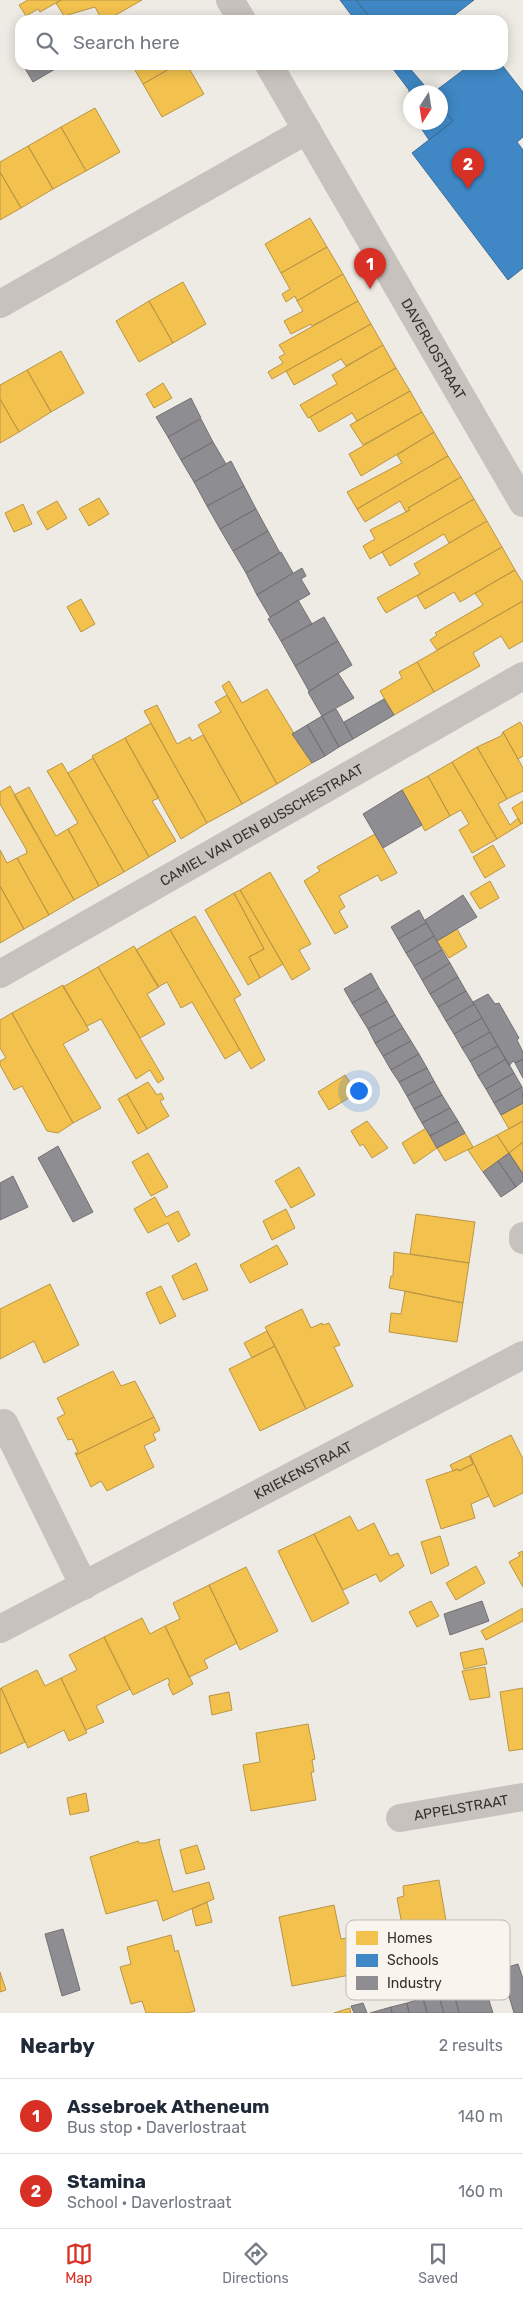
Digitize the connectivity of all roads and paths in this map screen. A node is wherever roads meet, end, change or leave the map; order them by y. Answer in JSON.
{"nodes":[{"id":1,"x":230,"y":0,"type":"edge"},
{"id":2,"x":239,"y":15,"type":"edge"},
{"id":3,"x":272,"y":70,"type":"edge"},
{"id":4,"x":307,"y":130,"type":"junction"},
{"id":5,"x":0,"y":304,"type":"edge"},
{"id":6,"x":523,"y":503,"type":"edge"},
{"id":7,"x":523,"y":676,"type":"edge"},
{"id":8,"x":0,"y":974,"type":"edge"},
{"id":9,"x":523,"y":1236,"type":"edge"},
{"id":10,"x":523,"y":1240,"type":"edge"},
{"id":11,"x":523,"y":1355,"type":"edge"},
{"id":12,"x":4,"y":1423,"type":"dead end"},
{"id":13,"x":84,"y":1586,"type":"junction"},
{"id":14,"x":0,"y":1629,"type":"edge"},
{"id":15,"x":523,"y":1797,"type":"edge"},
{"id":16,"x":400,"y":1818,"type":"dead end"}],
"edges":[{"from":1,"to":2,"type":"street"},
{"from":3,"to":4,"type":"street","name":"DAVERLOSTRAAT"},
{"from":4,"to":5,"type":"street"},
{"from":4,"to":6,"type":"street","name":"DAVERLOSTRAAT"},
{"from":7,"to":8,"type":"street","name":"CAMIEL VAN DEN BUSSCHESTRAAT"},
{"from":9,"to":10,"type":"street"},
{"from":11,"to":13,"type":"street","name":"KRIEKENSTRAAT"},
{"from":12,"to":13,"type":"street"},
{"from":13,"to":14,"type":"street","name":"KRIEKENSTRAAT"},
{"from":15,"to":16,"type":"street","name":"APPELSTRAAT"}]}
